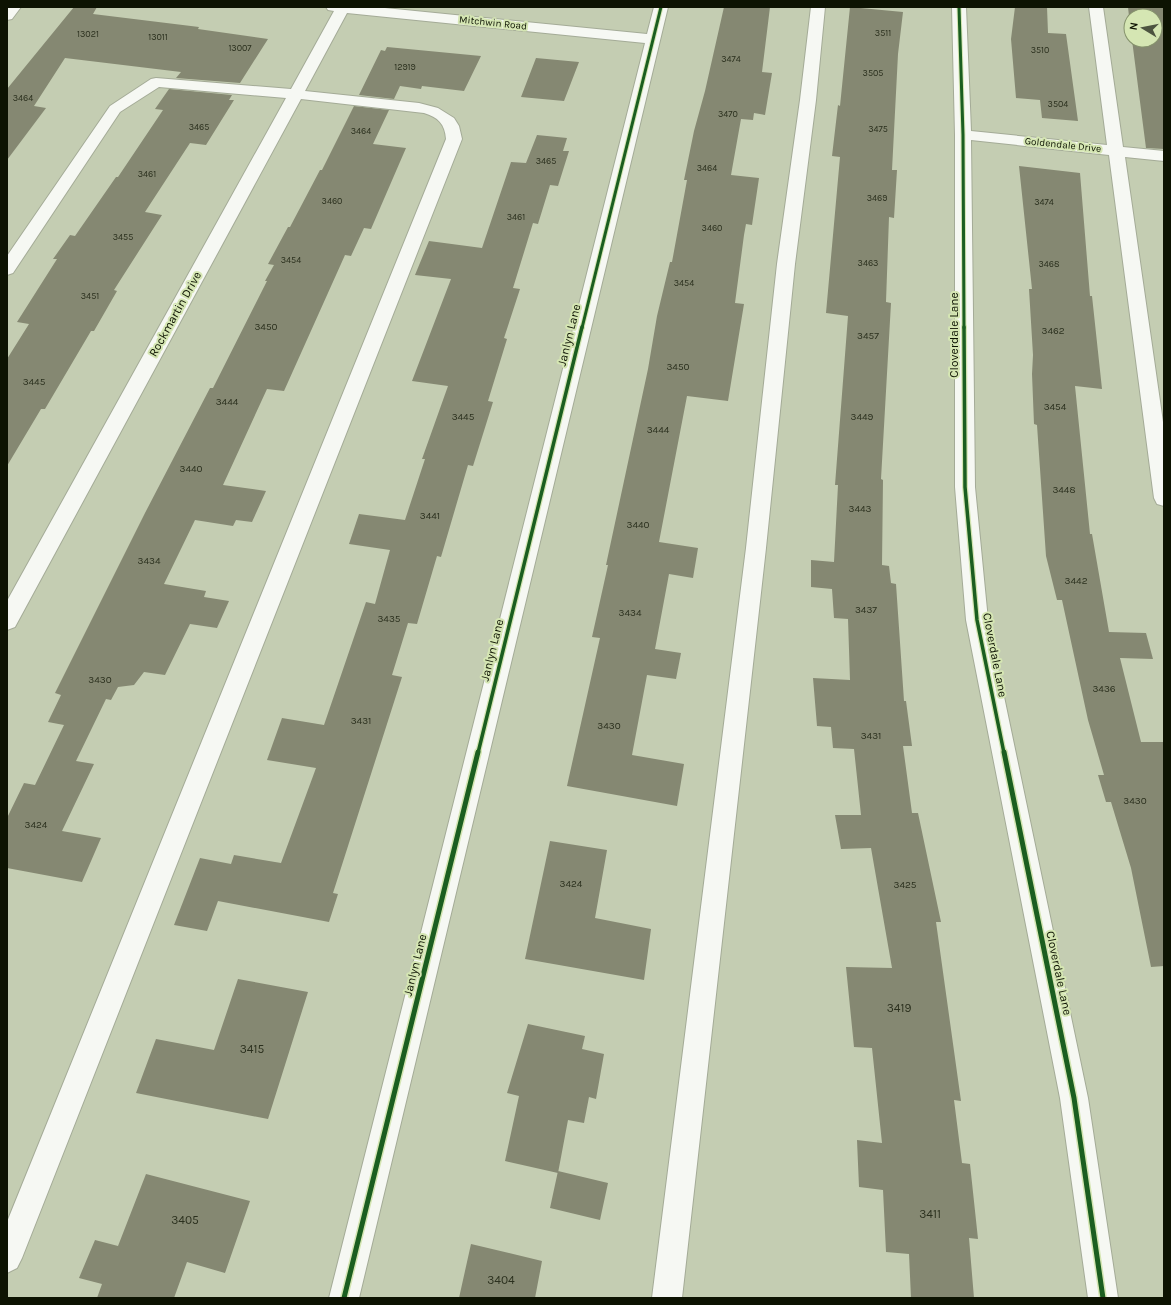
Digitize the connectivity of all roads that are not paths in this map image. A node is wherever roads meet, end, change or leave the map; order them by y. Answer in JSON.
{"nodes":[{"id":1,"x":14,"y":7,"type":"edge"},
{"id":2,"x":338,"y":7,"type":"edge"},
{"id":3,"x":661,"y":7,"type":"edge"},
{"id":4,"x":818,"y":7,"type":"edge"},
{"id":5,"x":959,"y":7,"type":"edge"},
{"id":6,"x":1096,"y":7,"type":"edge"},
{"id":7,"x":7,"y":16,"type":"edge"},
{"id":8,"x":652,"y":39,"type":"junction"},
{"id":9,"x":295,"y":94,"type":"junction"},
{"id":10,"x":963,"y":135,"type":"junction"},
{"id":11,"x":1115,"y":150,"type":"junction"},
{"id":12,"x":1164,"y":156,"type":"edge"},
{"id":13,"x":7,"y":269,"type":"edge"},
{"id":14,"x":1164,"y":498,"type":"edge"},
{"id":15,"x":7,"y":621,"type":"edge"},
{"id":16,"x":7,"y":1258,"type":"edge"},
{"id":17,"x":344,"y":1298,"type":"edge"},
{"id":18,"x":667,"y":1298,"type":"edge"},
{"id":19,"x":1103,"y":1298,"type":"edge"}],
"edges":[{"from":1,"to":7,"type":"street"},
{"from":2,"to":8,"type":"street","name":"Mitchwin Road"},
{"from":2,"to":9,"type":"street","name":"Rockmartin Drive"},
{"from":3,"to":8,"type":"street","name":"Janlyn Lane"},
{"from":4,"to":18,"type":"street"},
{"from":5,"to":10,"type":"street","name":"Cloverdale Lane"},
{"from":6,"to":11,"type":"street"},
{"from":8,"to":17,"type":"street","name":"Janlyn Lane"},
{"from":9,"to":13,"type":"street"},
{"from":9,"to":15,"type":"street","name":"Rockmartin Drive"},
{"from":9,"to":16,"type":"street"},
{"from":10,"to":11,"type":"street","name":"Goldendale Drive"},
{"from":10,"to":19,"type":"street","name":"Cloverdale Lane"},
{"from":11,"to":12,"type":"street","name":"Goldendale Drive"},
{"from":11,"to":14,"type":"street"}]}
